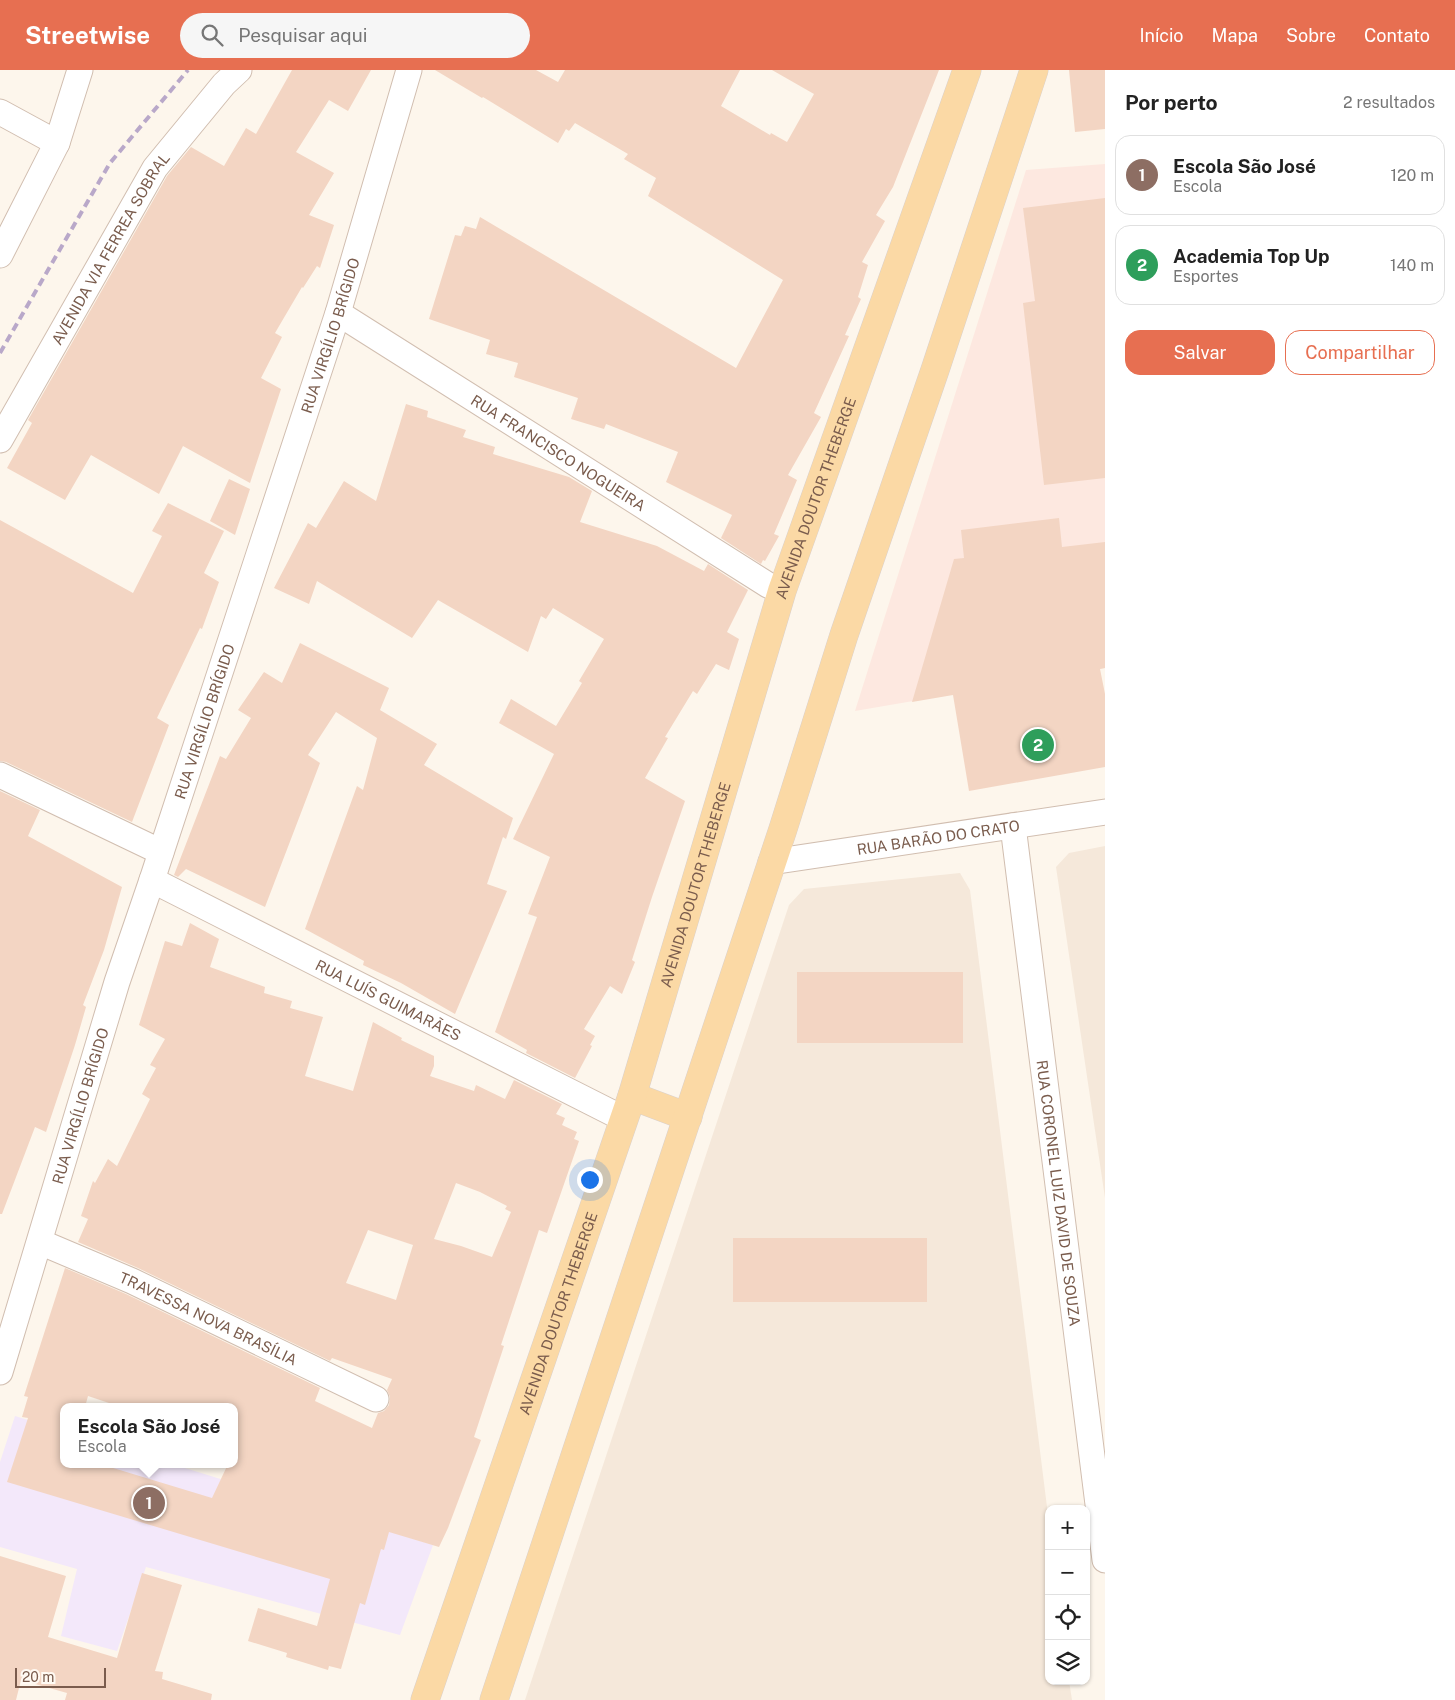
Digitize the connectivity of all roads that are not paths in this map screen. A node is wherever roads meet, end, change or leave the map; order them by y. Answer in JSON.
{"nodes":[{"id":1,"x":80,"y":70,"type":"edge"},
{"id":2,"x":239,"y":70,"type":"edge"},
{"id":3,"x":409,"y":70,"type":"edge"},
{"id":4,"x":967,"y":70,"type":"edge"},
{"id":5,"x":1034,"y":70,"type":"edge"},
{"id":6,"x":0,"y":112,"type":"edge"},
{"id":7,"x":57,"y":143,"type":"junction"},
{"id":8,"x":0,"y":255,"type":"edge"},
{"id":9,"x":338,"y":313,"type":"junction"},
{"id":10,"x":0,"y":440,"type":"edge"},
{"id":11,"x":782,"y":591,"type":"junction"},
{"id":12,"x":0,"y":775,"type":"edge"},
{"id":13,"x":1105,"y":812,"type":"edge"},
{"id":14,"x":1012,"y":826,"type":"junction"},
{"id":15,"x":161,"y":852,"type":"junction"},
{"id":16,"x":771,"y":862,"type":"junction"},
{"id":17,"x":152,"y":880,"type":"junction"},
{"id":18,"x":628,"y":1107,"type":"junction"},
{"id":19,"x":688,"y":1116,"type":"junction"},
{"id":20,"x":40,"y":1242,"type":"junction"},
{"id":21,"x":0,"y":1372,"type":"edge"},
{"id":22,"x":376,"y":1399,"type":"dead end"},
{"id":23,"x":1105,"y":1560,"type":"edge"},
{"id":24,"x":426,"y":1700,"type":"edge"},
{"id":25,"x":494,"y":1700,"type":"edge"}],
"edges":[{"from":1,"to":7,"type":"street"},
{"from":2,"to":10,"type":"street","name":"AVENIDA VIA FERREA SOBRAL"},
{"from":3,"to":9,"type":"street","name":"RUA VIRGÍLIO BRÍGIDO"},
{"from":4,"to":11,"type":"main road","name":"AVENIDA DOUTOR THEBERGE"},
{"from":5,"to":16,"type":"main road"},
{"from":6,"to":7,"type":"street"},
{"from":7,"to":8,"type":"street"},
{"from":9,"to":11,"type":"street","name":"RUA FRANCISCO NOGUEIRA"},
{"from":9,"to":15,"type":"street","name":"RUA VIRGÍLIO BRÍGIDO"},
{"from":11,"to":18,"type":"main road","name":"AVENIDA DOUTOR THEBERGE"},
{"from":12,"to":15,"type":"street"},
{"from":13,"to":14,"type":"street","name":"RUA BARÃO DO CRATO"},
{"from":14,"to":16,"type":"street","name":"RUA BARÃO DO CRATO"},
{"from":14,"to":23,"type":"street","name":"RUA CORONEL LUIZ DAVID DE SOUZA"},
{"from":15,"to":17,"type":"street","name":"RUA VIRGÍLIO BRÍGIDO"},
{"from":16,"to":19,"type":"main road"},
{"from":17,"to":18,"type":"street","name":"RUA LUÍS GUIMARÃES"},
{"from":17,"to":20,"type":"street","name":"RUA VIRGÍLIO BRÍGIDO"},
{"from":18,"to":19,"type":"main road"},
{"from":18,"to":24,"type":"main road","name":"AVENIDA DOUTOR THEBERGE"},
{"from":19,"to":25,"type":"main road"},
{"from":20,"to":21,"type":"street","name":"RUA VIRGÍLIO BRÍGIDO"},
{"from":20,"to":22,"type":"street","name":"TRAVESSA NOVA BRASÍLIA"}]}
